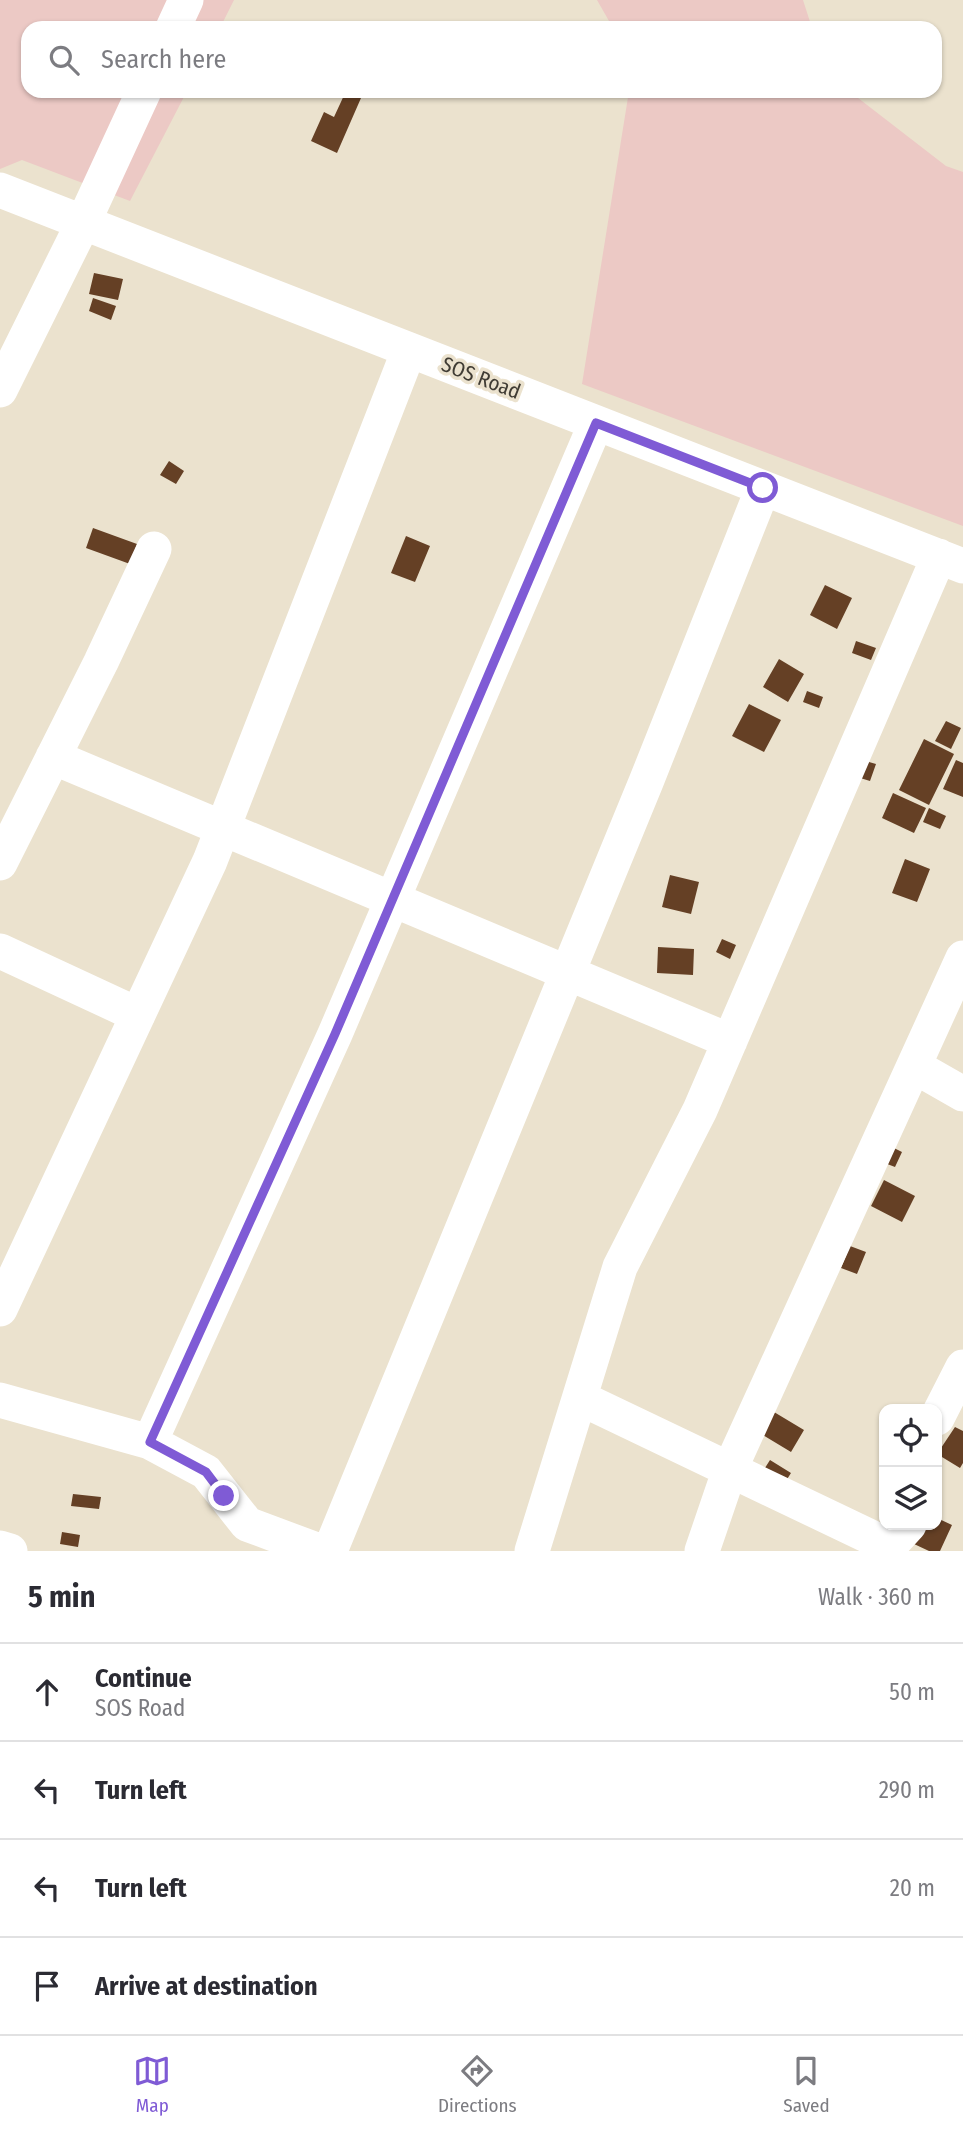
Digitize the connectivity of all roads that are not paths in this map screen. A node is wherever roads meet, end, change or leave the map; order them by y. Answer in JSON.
{"nodes":[{"id":1,"x":186,"y":0,"type":"edge"},
{"id":2,"x":176,"y":21,"type":"edge"},
{"id":3,"x":141,"y":98,"type":"edge"},
{"id":4,"x":0,"y":190,"type":"edge"},
{"id":5,"x":83,"y":223,"type":"junction"},
{"id":6,"x":409,"y":350,"type":"junction"},
{"id":7,"x":0,"y":390,"type":"edge"},
{"id":8,"x":596,"y":423,"type":"junction"},
{"id":9,"x":763,"y":488,"type":"junction"},
{"id":10,"x":154,"y":549,"type":"dead end"},
{"id":11,"x":951,"y":561,"type":"edge"},
{"id":12,"x":53,"y":757,"type":"junction"},
{"id":13,"x":223,"y":829,"type":"junction"},
{"id":14,"x":0,"y":863,"type":"edge"},
{"id":15,"x":393,"y":900,"type":"junction"},
{"id":16,"x":0,"y":951,"type":"edge"},
{"id":17,"x":963,"y":958,"type":"edge"},
{"id":18,"x":568,"y":972,"type":"junction"},
{"id":19,"x":138,"y":1015,"type":"junction"},
{"id":20,"x":730,"y":1041,"type":"junction"},
{"id":21,"x":914,"y":1066,"type":"junction"},
{"id":22,"x":963,"y":1094,"type":"edge"},
{"id":23,"x":0,"y":1309,"type":"edge"},
{"id":24,"x":963,"y":1367,"type":"edge"},
{"id":25,"x":580,"y":1398,"type":"junction"},
{"id":26,"x":0,"y":1400,"type":"edge"},
{"id":27,"x":942,"y":1408,"type":"edge"},
{"id":28,"x":150,"y":1442,"type":"junction"},
{"id":29,"x":730,"y":1469,"type":"junction"},
{"id":30,"x":904,"y":1530,"type":"edge"},
{"id":31,"x":0,"y":1548,"type":"edge"},
{"id":32,"x":10,"y":1551,"type":"edge"},
{"id":33,"x":319,"y":1551,"type":"edge"},
{"id":34,"x":330,"y":1551,"type":"edge"},
{"id":35,"x":532,"y":1551,"type":"edge"},
{"id":36,"x":702,"y":1551,"type":"edge"}],
"edges":[{"from":1,"to":2,"type":"street"},
{"from":3,"to":5,"type":"street"},
{"from":4,"to":5,"type":"street","name":"SOS Road"},
{"from":5,"to":6,"type":"street","name":"SOS Road"},
{"from":5,"to":7,"type":"street"},
{"from":6,"to":8,"type":"street","name":"SOS Road"},
{"from":6,"to":13,"type":"street"},
{"from":8,"to":9,"type":"street","name":"SOS Road"},
{"from":8,"to":15,"type":"street"},
{"from":9,"to":11,"type":"street","name":"SOS Road"},
{"from":9,"to":18,"type":"street"},
{"from":10,"to":12,"type":"street"},
{"from":11,"to":20,"type":"street"},
{"from":12,"to":13,"type":"street"},
{"from":12,"to":14,"type":"street"},
{"from":13,"to":15,"type":"street"},
{"from":13,"to":19,"type":"street"},
{"from":15,"to":18,"type":"street"},
{"from":15,"to":28,"type":"street"},
{"from":16,"to":19,"type":"street"},
{"from":17,"to":21,"type":"street"},
{"from":18,"to":20,"type":"street"},
{"from":18,"to":34,"type":"street"},
{"from":19,"to":23,"type":"street"},
{"from":20,"to":25,"type":"street"},
{"from":21,"to":22,"type":"street"},
{"from":21,"to":29,"type":"street"},
{"from":24,"to":27,"type":"street"},
{"from":25,"to":29,"type":"street"},
{"from":25,"to":35,"type":"street"},
{"from":26,"to":28,"type":"street"},
{"from":28,"to":33,"type":"street"},
{"from":29,"to":30,"type":"street"},
{"from":29,"to":36,"type":"street"},
{"from":31,"to":32,"type":"street"}]}
